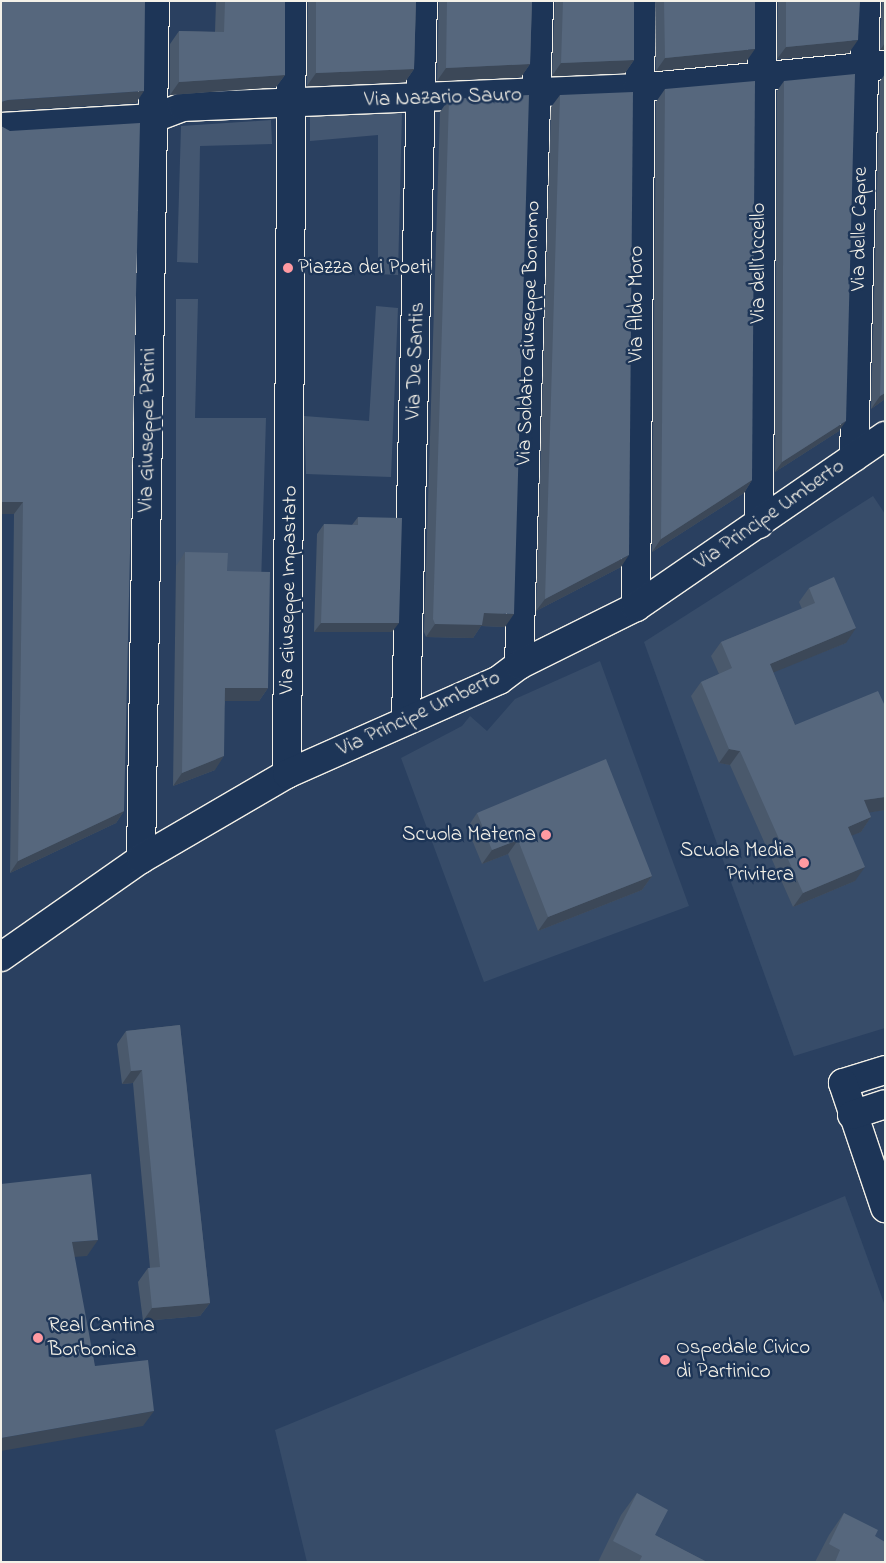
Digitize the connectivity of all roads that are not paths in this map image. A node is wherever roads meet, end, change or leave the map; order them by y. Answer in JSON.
{"nodes":[{"id":1,"x":155,"y":1,"type":"edge"},
{"id":2,"x":292,"y":1,"type":"edge"},
{"id":3,"x":423,"y":1,"type":"edge"},
{"id":4,"x":539,"y":1,"type":"edge"},
{"id":5,"x":641,"y":1,"type":"edge"},
{"id":6,"x":762,"y":1,"type":"edge"},
{"id":7,"x":866,"y":1,"type":"edge"},
{"id":8,"x":874,"y":66,"type":"edge"},
{"id":9,"x":759,"y":79,"type":"junction"},
{"id":10,"x":637,"y":88,"type":"junction"},
{"id":11,"x":536,"y":94,"type":"junction"},
{"id":12,"x":422,"y":98,"type":"junction"},
{"id":13,"x":291,"y":106,"type":"junction"},
{"id":14,"x":154,"y":118,"type":"junction"},
{"id":15,"x":1,"y":127,"type":"edge"},
{"id":16,"x":885,"y":436,"type":"edge"},
{"id":17,"x":854,"y":457,"type":"junction"},
{"id":18,"x":760,"y":524,"type":"junction"},
{"id":19,"x":636,"y":607,"type":"junction"},
{"id":20,"x":519,"y":665,"type":"junction"},
{"id":21,"x":406,"y":720,"type":"junction"},
{"id":22,"x":287,"y":774,"type":"junction"},
{"id":23,"x":141,"y":859,"type":"junction"},
{"id":24,"x":1,"y":957,"type":"edge"},
{"id":25,"x":885,"y":1070,"type":"edge"},
{"id":26,"x":885,"y":1104,"type":"edge"},
{"id":27,"x":852,"y":1115,"type":"junction"},
{"id":28,"x":885,"y":1208,"type":"edge"}],
"edges":[{"from":1,"to":14,"type":"street","name":"Via Giuseppe Parini"},
{"from":2,"to":13,"type":"street"},
{"from":3,"to":12,"type":"street","name":"Via De Santis"},
{"from":4,"to":11,"type":"street","name":"Via Soldato Giuseppe Bonomo"},
{"from":5,"to":10,"type":"street","name":"Via Aldo Moro"},
{"from":6,"to":9,"type":"street","name":"Via dell'Uccello"},
{"from":7,"to":8,"type":"street","name":"Via delle Capre"},
{"from":8,"to":9,"type":"street","name":"Via Nazario Sauro"},
{"from":8,"to":17,"type":"street","name":"Via delle Capre"},
{"from":9,"to":10,"type":"street","name":"Via Nazario Sauro"},
{"from":9,"to":18,"type":"street","name":"Via dell'Uccello"},
{"from":10,"to":11,"type":"street","name":"Via Nazario Sauro"},
{"from":10,"to":19,"type":"street","name":"Via Aldo Moro"},
{"from":11,"to":12,"type":"street","name":"Via Nazario Sauro"},
{"from":11,"to":20,"type":"street","name":"Via Soldato Giuseppe Bonomo"},
{"from":12,"to":13,"type":"street","name":"Via Nazario Sauro"},
{"from":12,"to":21,"type":"street","name":"Via De Santis"},
{"from":13,"to":14,"type":"street","name":"Via Nazario Sauro"},
{"from":13,"to":22,"type":"street","name":"Via Giuseppe Impastato"},
{"from":14,"to":15,"type":"street","name":"Via Nazario Sauro"},
{"from":14,"to":23,"type":"street","name":"Via Giuseppe Parini"},
{"from":16,"to":17,"type":"street","name":"Via Principe Umberto"},
{"from":17,"to":18,"type":"street","name":"Via Principe Umberto"},
{"from":18,"to":19,"type":"street","name":"Via Principe Umberto"},
{"from":19,"to":20,"type":"street","name":"Via Principe Umberto"},
{"from":20,"to":21,"type":"street","name":"Via Principe Umberto"},
{"from":21,"to":22,"type":"street","name":"Via Principe Umberto"},
{"from":22,"to":23,"type":"street","name":"Via Principe Umberto"},
{"from":23,"to":24,"type":"street","name":"Via Principe Umberto"},
{"from":25,"to":27,"type":"street"},
{"from":26,"to":27,"type":"street"},
{"from":27,"to":28,"type":"street"}]}
